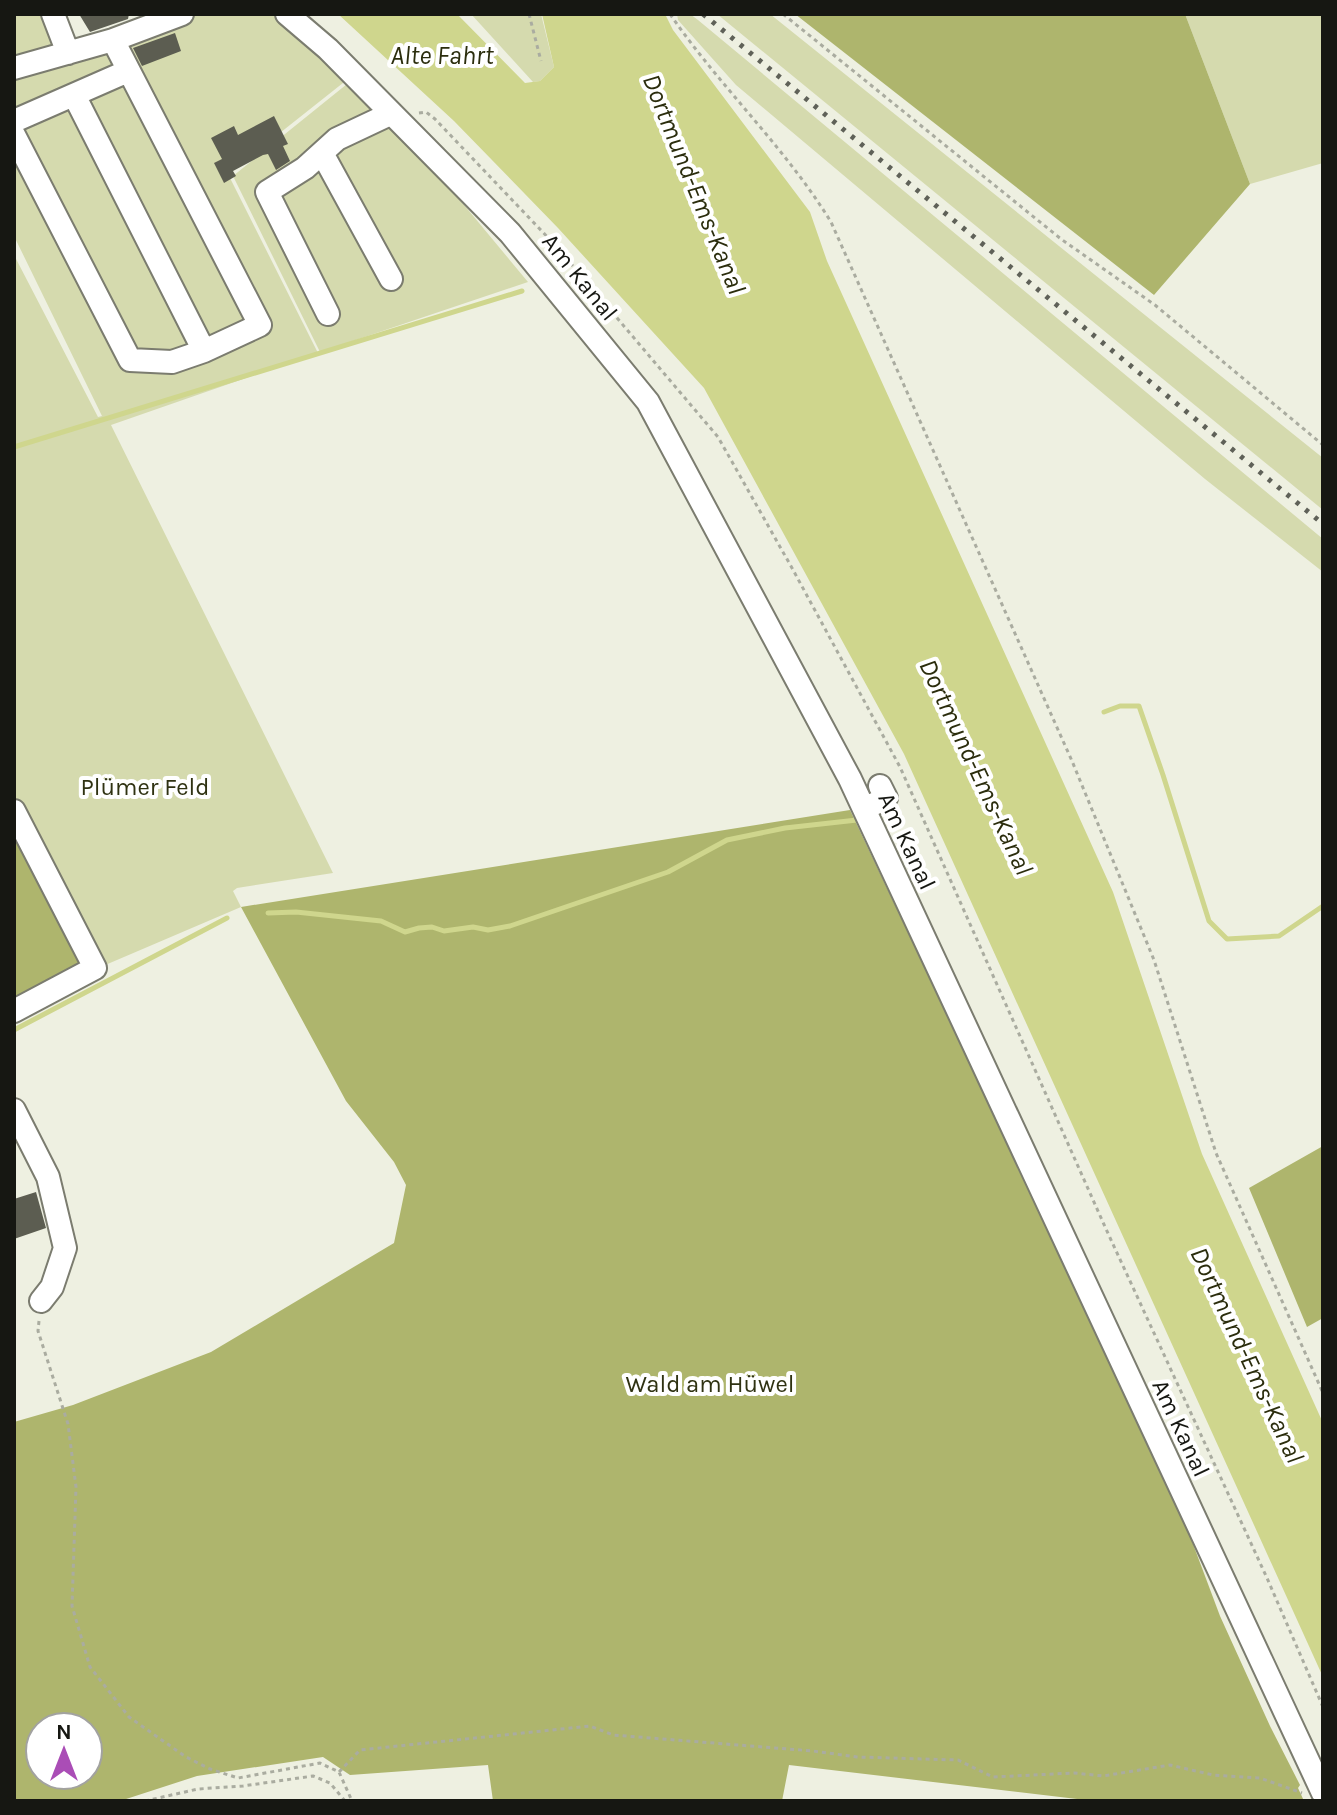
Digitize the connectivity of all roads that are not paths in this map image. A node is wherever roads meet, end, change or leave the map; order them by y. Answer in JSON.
{"nodes":[{"id":1,"x":53,"y":14,"type":"edge"},
{"id":2,"x":182,"y":14,"type":"edge"},
{"id":3,"x":287,"y":14,"type":"edge"},
{"id":4,"x":113,"y":40,"type":"junction"},
{"id":5,"x":68,"y":53,"type":"junction"},
{"id":6,"x":14,"y":68,"type":"edge"},
{"id":7,"x":128,"y":71,"type":"junction"},
{"id":8,"x":74,"y":95,"type":"junction"},
{"id":9,"x":390,"y":114,"type":"junction"},
{"id":10,"x":14,"y":121,"type":"edge"},
{"id":11,"x":14,"y":135,"type":"edge"},
{"id":12,"x":322,"y":153,"type":"junction"},
{"id":13,"x":391,"y":279,"type":"dead end"},
{"id":14,"x":328,"y":314,"type":"dead end"},
{"id":15,"x":204,"y":351,"type":"junction"},
{"id":16,"x":880,"y":786,"type":"dead end"},
{"id":17,"x":864,"y":809,"type":"junction"},
{"id":18,"x":14,"y":811,"type":"edge"},
{"id":19,"x":14,"y":1011,"type":"edge"},
{"id":20,"x":14,"y":1110,"type":"edge"},
{"id":21,"x":41,"y":1301,"type":"road end"},
{"id":22,"x":1316,"y":1794,"type":"edge"}],
"edges":[{"from":1,"to":5,"type":"street"},
{"from":2,"to":4,"type":"street"},
{"from":3,"to":9,"type":"street","name":"Am Kanal"},
{"from":4,"to":5,"type":"street"},
{"from":4,"to":7,"type":"street"},
{"from":5,"to":6,"type":"street"},
{"from":7,"to":8,"type":"street"},
{"from":7,"to":15,"type":"street"},
{"from":8,"to":10,"type":"street"},
{"from":8,"to":15,"type":"street"},
{"from":9,"to":12,"type":"street"},
{"from":9,"to":17,"type":"street","name":"Am Kanal"},
{"from":11,"to":15,"type":"street"},
{"from":12,"to":13,"type":"street"},
{"from":12,"to":14,"type":"street"},
{"from":16,"to":17,"type":"street"},
{"from":17,"to":22,"type":"street","name":"Am Kanal"},
{"from":18,"to":19,"type":"street"},
{"from":20,"to":21,"type":"street"}]}
